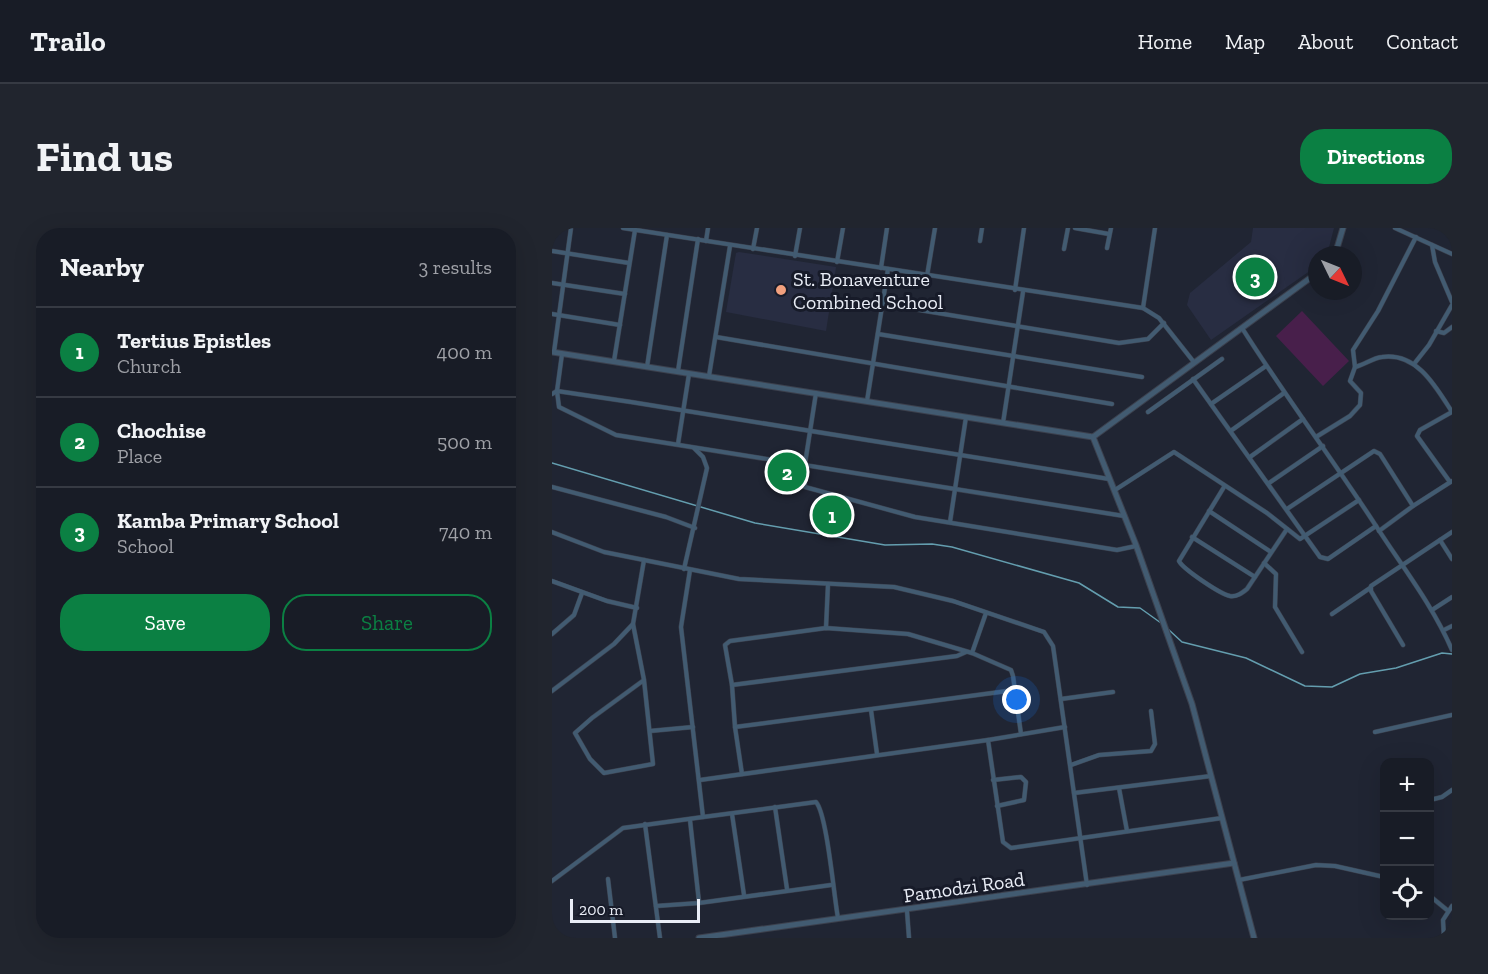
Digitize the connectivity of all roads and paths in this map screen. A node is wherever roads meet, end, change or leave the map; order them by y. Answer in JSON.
{"nodes":[{"id":1,"x":571,"y":228,"type":"edge"},
{"id":2,"x":623,"y":228,"type":"edge"},
{"id":3,"x":708,"y":228,"type":"edge"},
{"id":4,"x":758,"y":228,"type":"edge"},
{"id":5,"x":800,"y":228,"type":"edge"},
{"id":6,"x":843,"y":228,"type":"edge"},
{"id":7,"x":887,"y":228,"type":"edge"},
{"id":8,"x":935,"y":228,"type":"edge"},
{"id":9,"x":982,"y":228,"type":"edge"},
{"id":10,"x":1024,"y":228,"type":"edge"},
{"id":11,"x":1068,"y":228,"type":"edge"},
{"id":12,"x":1075,"y":228,"type":"edge"},
{"id":13,"x":1111,"y":228,"type":"edge"},
{"id":14,"x":1155,"y":228,"type":"edge"},
{"id":15,"x":1343,"y":228,"type":"edge"},
{"id":16,"x":1395,"y":228,"type":"edge"},
{"id":17,"x":635,"y":230,"type":"junction"},
{"id":18,"x":654,"y":230,"type":"edge"},
{"id":19,"x":1109,"y":234,"type":"junction"},
{"id":20,"x":667,"y":235,"type":"junction"},
{"id":21,"x":1416,"y":237,"type":"junction"},
{"id":22,"x":698,"y":239,"type":"junction"},
{"id":23,"x":706,"y":241,"type":"junction"},
{"id":24,"x":980,"y":241,"type":"dead end"},
{"id":25,"x":1432,"y":245,"type":"junction"},
{"id":26,"x":730,"y":246,"type":"junction"},
{"id":27,"x":1338,"y":246,"type":"edge"},
{"id":28,"x":1107,"y":248,"type":"dead end"},
{"id":29,"x":753,"y":249,"type":"junction"},
{"id":30,"x":1064,"y":249,"type":"dead end"},
{"id":31,"x":552,"y":251,"type":"edge"},
{"id":32,"x":569,"y":254,"type":"junction"},
{"id":33,"x":1452,"y":254,"type":"edge"},
{"id":34,"x":795,"y":256,"type":"junction"},
{"id":35,"x":837,"y":262,"type":"junction"},
{"id":36,"x":629,"y":263,"type":"junction"},
{"id":37,"x":881,"y":268,"type":"junction"},
{"id":38,"x":888,"y":269,"type":"junction"},
{"id":39,"x":927,"y":276,"type":"junction"},
{"id":40,"x":1308,"y":279,"type":"edge"},
{"id":41,"x":552,"y":283,"type":"edge"},
{"id":42,"x":564,"y":285,"type":"junction"},
{"id":43,"x":1015,"y":290,"type":"junction"},
{"id":44,"x":1023,"y":292,"type":"junction"},
{"id":45,"x":625,"y":294,"type":"junction"},
{"id":46,"x":1452,"y":303,"type":"edge"},
{"id":47,"x":883,"y":304,"type":"junction"},
{"id":48,"x":1143,"y":308,"type":"junction"},
{"id":49,"x":552,"y":314,"type":"edge"},
{"id":50,"x":560,"y":315,"type":"junction"},
{"id":51,"x":1164,"y":323,"type":"junction"},
{"id":52,"x":620,"y":325,"type":"junction"},
{"id":53,"x":1018,"y":326,"type":"junction"},
{"id":54,"x":1242,"y":327,"type":"junction"},
{"id":55,"x":1452,"y":327,"type":"edge"},
{"id":56,"x":1436,"y":331,"type":"junction"},
{"id":57,"x":878,"y":334,"type":"junction"},
{"id":58,"x":716,"y":337,"type":"junction"},
{"id":59,"x":553,"y":352,"type":"edge"},
{"id":60,"x":562,"y":354,"type":"junction"},
{"id":61,"x":1013,"y":356,"type":"junction"},
{"id":62,"x":1222,"y":358,"type":"dead end"},
{"id":63,"x":614,"y":361,"type":"junction"},
{"id":64,"x":1193,"y":362,"type":"junction"},
{"id":65,"x":874,"y":364,"type":"junction"},
{"id":66,"x":1413,"y":364,"type":"junction"},
{"id":67,"x":1266,"y":366,"type":"junction"},
{"id":68,"x":646,"y":367,"type":"junction"},
{"id":69,"x":1355,"y":367,"type":"junction"},
{"id":70,"x":678,"y":371,"type":"junction"},
{"id":71,"x":689,"y":373,"type":"junction"},
{"id":72,"x":709,"y":376,"type":"junction"},
{"id":73,"x":1142,"y":377,"type":"dead end"},
{"id":74,"x":1193,"y":379,"type":"junction"},
{"id":75,"x":1008,"y":387,"type":"junction"},
{"id":76,"x":557,"y":391,"type":"junction"},
{"id":77,"x":816,"y":393,"type":"junction"},
{"id":78,"x":1284,"y":393,"type":"junction"},
{"id":79,"x":552,"y":394,"type":"edge"},
{"id":80,"x":867,"y":401,"type":"junction"},
{"id":81,"x":1112,"y":404,"type":"dead end"},
{"id":82,"x":1211,"y":404,"type":"junction"},
{"id":83,"x":684,"y":412,"type":"junction"},
{"id":84,"x":1148,"y":412,"type":"dead end"},
{"id":85,"x":1452,"y":412,"type":"edge"},
{"id":86,"x":966,"y":417,"type":"junction"},
{"id":87,"x":1303,"y":419,"type":"junction"},
{"id":88,"x":1003,"y":423,"type":"junction"},
{"id":89,"x":1232,"y":430,"type":"junction"},
{"id":90,"x":809,"y":431,"type":"junction"},
{"id":91,"x":1093,"y":437,"type":"junction"},
{"id":92,"x":1316,"y":437,"type":"junction"},
{"id":93,"x":678,"y":444,"type":"junction"},
{"id":94,"x":1323,"y":446,"type":"junction"},
{"id":95,"x":694,"y":448,"type":"junction"},
{"id":96,"x":961,"y":456,"type":"junction"},
{"id":97,"x":1250,"y":457,"type":"junction"},
{"id":98,"x":805,"y":466,"type":"junction"},
{"id":99,"x":1341,"y":472,"type":"junction"},
{"id":100,"x":1110,"y":480,"type":"junction"},
{"id":101,"x":1451,"y":481,"type":"edge"},
{"id":102,"x":1269,"y":483,"type":"junction"},
{"id":103,"x":1224,"y":487,"type":"junction"},
{"id":104,"x":552,"y":488,"type":"edge"},
{"id":105,"x":956,"y":489,"type":"junction"},
{"id":106,"x":1114,"y":490,"type":"junction"},
{"id":107,"x":1359,"y":500,"type":"junction"},
{"id":108,"x":1413,"y":506,"type":"junction"},
{"id":109,"x":1287,"y":509,"type":"junction"},
{"id":110,"x":1209,"y":511,"type":"junction"},
{"id":111,"x":1125,"y":516,"type":"junction"},
{"id":112,"x":950,"y":522,"type":"junction"},
{"id":113,"x":695,"y":528,"type":"junction"},
{"id":114,"x":1377,"y":528,"type":"junction"},
{"id":115,"x":1287,"y":529,"type":"junction"},
{"id":116,"x":552,"y":532,"type":"edge"},
{"id":117,"x":1452,"y":532,"type":"edge"},
{"id":118,"x":1305,"y":536,"type":"junction"},
{"id":119,"x":1192,"y":537,"type":"junction"},
{"id":120,"x":1440,"y":540,"type":"junction"},
{"id":121,"x":1136,"y":546,"type":"junction"},
{"id":122,"x":1271,"y":552,"type":"junction"},
{"id":123,"x":1452,"y":559,"type":"edge"},
{"id":124,"x":644,"y":560,"type":"junction"},
{"id":125,"x":1264,"y":563,"type":"junction"},
{"id":126,"x":1402,"y":565,"type":"junction"},
{"id":127,"x":684,"y":569,"type":"junction"},
{"id":128,"x":690,"y":570,"type":"junction"},
{"id":129,"x":1255,"y":577,"type":"junction"},
{"id":130,"x":552,"y":581,"type":"edge"},
{"id":131,"x":828,"y":584,"type":"junction"},
{"id":132,"x":1370,"y":588,"type":"junction"},
{"id":133,"x":582,"y":593,"type":"junction"},
{"id":134,"x":1452,"y":597,"type":"edge"},
{"id":135,"x":637,"y":608,"type":"junction"},
{"id":136,"x":1432,"y":610,"type":"junction"},
{"id":137,"x":986,"y":613,"type":"junction"},
{"id":138,"x":1332,"y":614,"type":"dead end"},
{"id":139,"x":633,"y":624,"type":"junction"},
{"id":140,"x":1452,"y":626,"type":"edge"},
{"id":141,"x":826,"y":628,"type":"junction"},
{"id":142,"x":1444,"y":630,"type":"junction"},
{"id":143,"x":552,"y":634,"type":"edge"},
{"id":144,"x":1403,"y":645,"type":"dead end"},
{"id":145,"x":1452,"y":650,"type":"edge"},
{"id":146,"x":969,"y":652,"type":"junction"},
{"id":147,"x":1302,"y":652,"type":"dead end"},
{"id":148,"x":644,"y":680,"type":"junction"},
{"id":149,"x":732,"y":685,"type":"junction"},
{"id":150,"x":1015,"y":690,"type":"junction"},
{"id":151,"x":552,"y":691,"type":"edge"},
{"id":152,"x":1113,"y":692,"type":"dead end"},
{"id":153,"x":1061,"y":699,"type":"junction"},
{"id":154,"x":871,"y":710,"type":"junction"},
{"id":155,"x":1151,"y":711,"type":"dead end"},
{"id":156,"x":1452,"y":715,"type":"edge"},
{"id":157,"x":693,"y":727,"type":"junction"},
{"id":158,"x":1065,"y":727,"type":"junction"},
{"id":159,"x":735,"y":728,"type":"junction"},
{"id":160,"x":650,"y":731,"type":"junction"},
{"id":161,"x":1375,"y":732,"type":"dead end"},
{"id":162,"x":1022,"y":734,"type":"junction"},
{"id":163,"x":988,"y":740,"type":"junction"},
{"id":164,"x":877,"y":754,"type":"junction"},
{"id":165,"x":1071,"y":765,"type":"junction"},
{"id":166,"x":742,"y":774,"type":"junction"},
{"id":167,"x":1211,"y":776,"type":"junction"},
{"id":168,"x":700,"y":780,"type":"junction"},
{"id":169,"x":993,"y":780,"type":"junction"},
{"id":170,"x":1119,"y":788,"type":"junction"},
{"id":171,"x":1452,"y":790,"type":"edge"},
{"id":172,"x":1074,"y":793,"type":"junction"},
{"id":173,"x":1434,"y":799,"type":"edge"},
{"id":174,"x":997,"y":806,"type":"junction"},
{"id":175,"x":775,"y":807,"type":"junction"},
{"id":176,"x":732,"y":814,"type":"junction"},
{"id":177,"x":703,"y":817,"type":"junction"},
{"id":178,"x":1222,"y":818,"type":"junction"},
{"id":179,"x":690,"y":820,"type":"junction"},
{"id":180,"x":645,"y":824,"type":"junction"},
{"id":181,"x":1127,"y":831,"type":"junction"},
{"id":182,"x":1080,"y":837,"type":"junction"},
{"id":183,"x":1234,"y":863,"type":"junction"},
{"id":184,"x":1380,"y":876,"type":"edge"},
{"id":185,"x":608,"y":879,"type":"dead end"},
{"id":186,"x":1239,"y":879,"type":"junction"},
{"id":187,"x":552,"y":881,"type":"edge"},
{"id":188,"x":831,"y":885,"type":"junction"},
{"id":189,"x":1088,"y":886,"type":"junction"},
{"id":190,"x":787,"y":889,"type":"junction"},
{"id":191,"x":744,"y":895,"type":"junction"},
{"id":192,"x":1434,"y":899,"type":"edge"},
{"id":193,"x":699,"y":903,"type":"junction"},
{"id":194,"x":656,"y":906,"type":"junction"},
{"id":195,"x":1452,"y":906,"type":"edge"},
{"id":196,"x":1447,"y":910,"type":"junction"},
{"id":197,"x":907,"y":911,"type":"junction"},
{"id":198,"x":838,"y":919,"type":"junction"},
{"id":199,"x":615,"y":938,"type":"edge"},
{"id":200,"x":660,"y":938,"type":"edge"},
{"id":201,"x":699,"y":938,"type":"edge"},
{"id":202,"x":909,"y":938,"type":"edge"},
{"id":203,"x":1254,"y":938,"type":"edge"},
{"id":204,"x":1444,"y":938,"type":"edge"}],
"edges":[{"from":1,"to":32,"type":"street"},
{"from":2,"to":17,"type":"street"},
{"from":3,"to":23,"type":"street"},
{"from":4,"to":29,"type":"street"},
{"from":5,"to":34,"type":"street"},
{"from":6,"to":35,"type":"street"},
{"from":7,"to":37,"type":"street"},
{"from":8,"to":39,"type":"street"},
{"from":9,"to":24,"type":"street"},
{"from":10,"to":43,"type":"street"},
{"from":11,"to":30,"type":"street"},
{"from":12,"to":19,"type":"street"},
{"from":13,"to":19,"type":"street"},
{"from":14,"to":48,"type":"street"},
{"from":15,"to":27,"type":"street"},
{"from":16,"to":21,"type":"street"},
{"from":17,"to":18,"type":"street"},
{"from":17,"to":36,"type":"street"},
{"from":18,"to":20,"type":"street"},
{"from":19,"to":28,"type":"street"},
{"from":20,"to":22,"type":"street"},
{"from":20,"to":68,"type":"street"},
{"from":21,"to":25,"type":"street"},
{"from":21,"to":69,"type":"street"},
{"from":22,"to":23,"type":"street"},
{"from":22,"to":70,"type":"street"},
{"from":23,"to":26,"type":"street"},
{"from":25,"to":33,"type":"street"},
{"from":25,"to":46,"type":"street"},
{"from":26,"to":29,"type":"street"},
{"from":26,"to":58,"type":"street"},
{"from":29,"to":34,"type":"street"},
{"from":31,"to":32,"type":"street"},
{"from":32,"to":36,"type":"street"},
{"from":32,"to":42,"type":"street"},
{"from":34,"to":35,"type":"street"},
{"from":35,"to":37,"type":"street"},
{"from":36,"to":45,"type":"street"},
{"from":37,"to":38,"type":"street"},
{"from":38,"to":39,"type":"street"},
{"from":38,"to":47,"type":"street"},
{"from":39,"to":43,"type":"street"},
{"from":40,"to":54,"type":"street"},
{"from":41,"to":42,"type":"street"},
{"from":42,"to":45,"type":"street"},
{"from":42,"to":50,"type":"street"},
{"from":43,"to":44,"type":"street"},
{"from":44,"to":48,"type":"street"},
{"from":44,"to":53,"type":"street"},
{"from":45,"to":52,"type":"street"},
{"from":46,"to":56,"type":"street"},
{"from":47,"to":53,"type":"street"},
{"from":47,"to":57,"type":"street"},
{"from":48,"to":51,"type":"street"},
{"from":49,"to":50,"type":"street"},
{"from":50,"to":52,"type":"street"},
{"from":50,"to":59,"type":"street"},
{"from":51,"to":53,"type":"street"},
{"from":51,"to":64,"type":"street"},
{"from":52,"to":63,"type":"street"},
{"from":53,"to":61,"type":"street"},
{"from":54,"to":64,"type":"street"},
{"from":54,"to":67,"type":"street"},
{"from":55,"to":56,"type":"street"},
{"from":56,"to":66,"type":"street"},
{"from":57,"to":61,"type":"street"},
{"from":57,"to":65,"type":"street"},
{"from":58,"to":65,"type":"street"},
{"from":58,"to":72,"type":"street"},
{"from":59,"to":60,"type":"street"},
{"from":60,"to":63,"type":"street"},
{"from":60,"to":76,"type":"street"},
{"from":61,"to":73,"type":"street"},
{"from":61,"to":75,"type":"street"},
{"from":62,"to":74,"type":"street"},
{"from":63,"to":68,"type":"street"},
{"from":64,"to":91,"type":"street"},
{"from":65,"to":75,"type":"street"},
{"from":65,"to":80,"type":"street"},
{"from":66,"to":69,"type":"street"},
{"from":66,"to":85,"type":"street"},
{"from":67,"to":78,"type":"street"},
{"from":67,"to":82,"type":"street"},
{"from":68,"to":70,"type":"street"},
{"from":69,"to":92,"type":"street"},
{"from":70,"to":71,"type":"street"},
{"from":71,"to":72,"type":"street"},
{"from":71,"to":83,"type":"street"},
{"from":72,"to":77,"type":"street"},
{"from":74,"to":82,"type":"street"},
{"from":74,"to":84,"type":"street"},
{"from":75,"to":81,"type":"street"},
{"from":75,"to":88,"type":"street"},
{"from":76,"to":79,"type":"street"},
{"from":76,"to":83,"type":"street"},
{"from":76,"to":93,"type":"street"},
{"from":77,"to":80,"type":"street"},
{"from":77,"to":90,"type":"street"},
{"from":78,"to":87,"type":"street"},
{"from":78,"to":89,"type":"street"},
{"from":80,"to":86,"type":"street"},
{"from":82,"to":89,"type":"street"},
{"from":83,"to":90,"type":"street"},
{"from":83,"to":93,"type":"street"},
{"from":85,"to":101,"type":"street"},
{"from":86,"to":88,"type":"street"},
{"from":86,"to":96,"type":"street"},
{"from":87,"to":92,"type":"street"},
{"from":87,"to":97,"type":"street"},
{"from":88,"to":91,"type":"street"},
{"from":89,"to":97,"type":"street"},
{"from":90,"to":96,"type":"street"},
{"from":90,"to":98,"type":"street"},
{"from":91,"to":100,"type":"street"},
{"from":92,"to":94,"type":"street"},
{"from":93,"to":95,"type":"street"},
{"from":94,"to":99,"type":"street"},
{"from":94,"to":102,"type":"street"},
{"from":95,"to":98,"type":"street"},
{"from":95,"to":113,"type":"street"},
{"from":96,"to":100,"type":"street"},
{"from":96,"to":105,"type":"street"},
{"from":97,"to":102,"type":"street"},
{"from":98,"to":105,"type":"street"},
{"from":98,"to":112,"type":"street"},
{"from":99,"to":107,"type":"street"},
{"from":99,"to":108,"type":"street"},
{"from":99,"to":109,"type":"street"},
{"from":100,"to":106,"type":"street"},
{"from":101,"to":108,"type":"street"},
{"from":102,"to":109,"type":"street"},
{"from":103,"to":106,"type":"street"},
{"from":103,"to":110,"type":"street"},
{"from":103,"to":115,"type":"street"},
{"from":104,"to":113,"type":"street"},
{"from":105,"to":111,"type":"street"},
{"from":105,"to":112,"type":"street"},
{"from":106,"to":111,"type":"street"},
{"from":107,"to":114,"type":"street"},
{"from":107,"to":118,"type":"street"},
{"from":108,"to":114,"type":"street"},
{"from":109,"to":118,"type":"street"},
{"from":110,"to":119,"type":"street"},
{"from":110,"to":122,"type":"street"},
{"from":111,"to":121,"type":"street"},
{"from":112,"to":121,"type":"street"},
{"from":113,"to":127,"type":"street"},
{"from":114,"to":118,"type":"street"},
{"from":114,"to":126,"type":"street"},
{"from":115,"to":118,"type":"street"},
{"from":115,"to":122,"type":"street"},
{"from":116,"to":124,"type":"street"},
{"from":117,"to":120,"type":"street"},
{"from":119,"to":129,"type":"street"},
{"from":119,"to":129,"type":"street"},
{"from":120,"to":123,"type":"street"},
{"from":120,"to":126,"type":"street"},
{"from":121,"to":167,"type":"street"},
{"from":122,"to":125,"type":"street"},
{"from":124,"to":127,"type":"street"},
{"from":124,"to":135,"type":"street"},
{"from":125,"to":129,"type":"street"},
{"from":125,"to":147,"type":"street"},
{"from":126,"to":132,"type":"street"},
{"from":126,"to":136,"type":"street"},
{"from":127,"to":128,"type":"street"},
{"from":128,"to":131,"type":"street"},
{"from":128,"to":157,"type":"street"},
{"from":130,"to":133,"type":"street"},
{"from":131,"to":137,"type":"street"},
{"from":131,"to":141,"type":"street"},
{"from":132,"to":138,"type":"street"},
{"from":132,"to":144,"type":"street"},
{"from":133,"to":135,"type":"street"},
{"from":133,"to":143,"type":"street"},
{"from":134,"to":136,"type":"street"},
{"from":135,"to":139,"type":"street"},
{"from":136,"to":142,"type":"street"},
{"from":137,"to":146,"type":"street"},
{"from":137,"to":153,"type":"street"},
{"from":139,"to":148,"type":"street"},
{"from":139,"to":151,"type":"street"},
{"from":140,"to":142,"type":"street"},
{"from":141,"to":146,"type":"street"},
{"from":141,"to":149,"type":"street"},
{"from":142,"to":145,"type":"street"},
{"from":146,"to":149,"type":"street"},
{"from":146,"to":150,"type":"street"},
{"from":148,"to":160,"type":"street"},
{"from":148,"to":160,"type":"street"},
{"from":149,"to":159,"type":"street"},
{"from":150,"to":154,"type":"street"},
{"from":150,"to":162,"type":"street"},
{"from":152,"to":153,"type":"street"},
{"from":153,"to":158,"type":"street"},
{"from":154,"to":159,"type":"street"},
{"from":154,"to":164,"type":"street"},
{"from":155,"to":165,"type":"street"},
{"from":156,"to":161,"type":"street"},
{"from":157,"to":160,"type":"street"},
{"from":157,"to":168,"type":"street"},
{"from":158,"to":162,"type":"street"},
{"from":158,"to":165,"type":"street"},
{"from":159,"to":166,"type":"street"},
{"from":162,"to":163,"type":"street"},
{"from":163,"to":164,"type":"street"},
{"from":163,"to":169,"type":"street"},
{"from":164,"to":166,"type":"street"},
{"from":165,"to":172,"type":"street"},
{"from":166,"to":168,"type":"street"},
{"from":167,"to":170,"type":"street"},
{"from":167,"to":178,"type":"street"},
{"from":168,"to":177,"type":"street"},
{"from":169,"to":174,"type":"street"},
{"from":169,"to":174,"type":"street"},
{"from":170,"to":172,"type":"street"},
{"from":170,"to":181,"type":"street"},
{"from":171,"to":173,"type":"street"},
{"from":172,"to":182,"type":"street"},
{"from":174,"to":182,"type":"street"},
{"from":175,"to":176,"type":"street"},
{"from":175,"to":188,"type":"street"},
{"from":175,"to":190,"type":"street"},
{"from":176,"to":177,"type":"street"},
{"from":176,"to":191,"type":"street"},
{"from":177,"to":179,"type":"street"},
{"from":178,"to":181,"type":"street"},
{"from":178,"to":183,"type":"street"},
{"from":179,"to":180,"type":"street"},
{"from":179,"to":193,"type":"street"},
{"from":180,"to":187,"type":"street"},
{"from":180,"to":194,"type":"street"},
{"from":181,"to":182,"type":"street"},
{"from":182,"to":189,"type":"street"},
{"from":183,"to":186,"type":"street"},
{"from":183,"to":189,"type":"street","name":"Pamodzi Road"},
{"from":184,"to":186,"type":"street"},
{"from":185,"to":199,"type":"street"},
{"from":186,"to":203,"type":"street"},
{"from":188,"to":190,"type":"street"},
{"from":188,"to":198,"type":"street"},
{"from":189,"to":197,"type":"street","name":"Pamodzi Road"},
{"from":190,"to":191,"type":"street"},
{"from":191,"to":193,"type":"street"},
{"from":192,"to":196,"type":"street"},
{"from":193,"to":194,"type":"street"},
{"from":194,"to":200,"type":"street"},
{"from":195,"to":196,"type":"street"},
{"from":196,"to":204,"type":"street"},
{"from":197,"to":198,"type":"street","name":"Pamodzi Road"},
{"from":197,"to":202,"type":"street"},
{"from":198,"to":201,"type":"street","name":"Pamodzi Road"}]}
